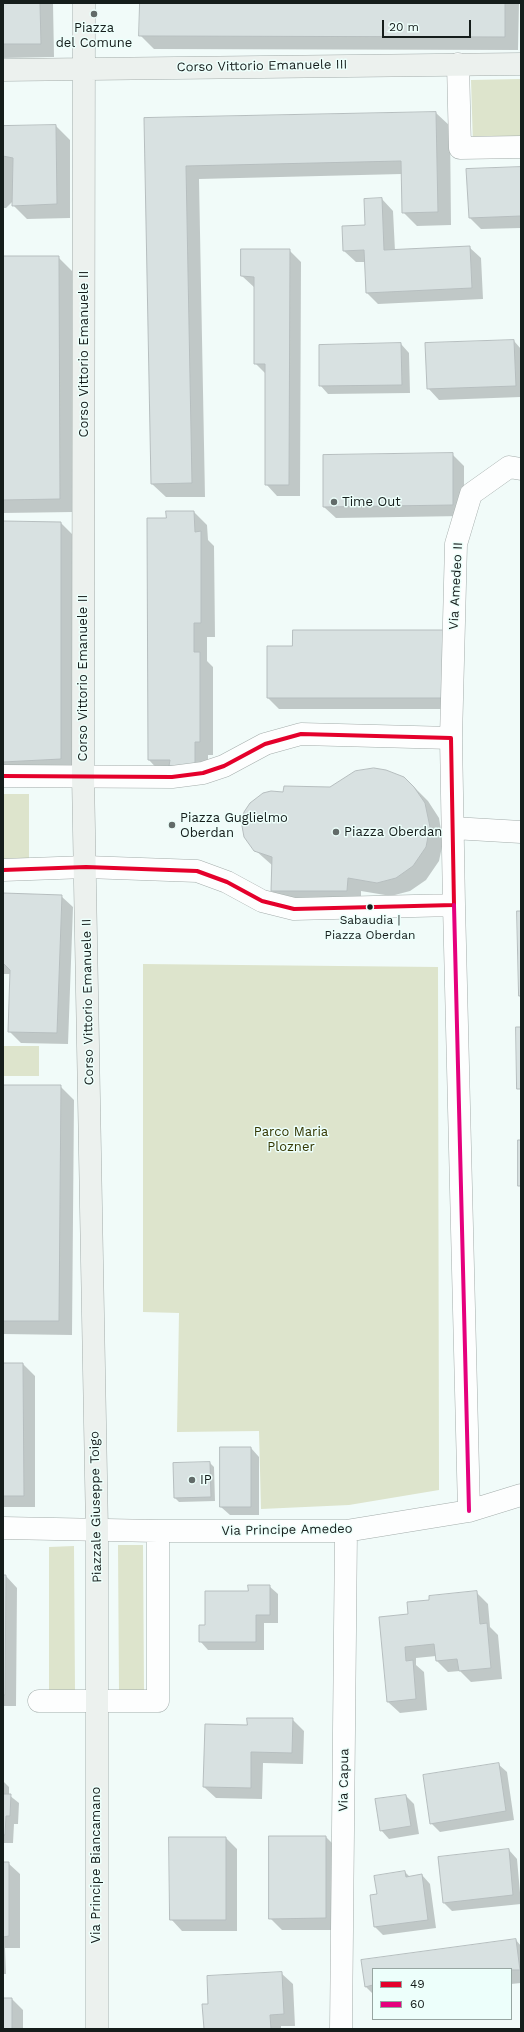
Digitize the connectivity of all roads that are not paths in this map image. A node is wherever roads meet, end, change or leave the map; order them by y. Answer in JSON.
{"nodes":[{"id":1,"x":84,"y":3,"type":"edge"},
{"id":2,"x":458,"y":64,"type":"junction"},
{"id":3,"x":521,"y":64,"type":"edge"},
{"id":4,"x":84,"y":67,"type":"junction"},
{"id":5,"x":3,"y":70,"type":"edge"},
{"id":6,"x":521,"y":147,"type":"edge"},
{"id":7,"x":521,"y":469,"type":"edge"},
{"id":8,"x":451,"y":738,"type":"junction"},
{"id":9,"x":3,"y":776,"type":"edge"},
{"id":10,"x":83,"y":776,"type":"junction"},
{"id":11,"x":453,"y":828,"type":"junction"},
{"id":12,"x":521,"y":832,"type":"edge"},
{"id":13,"x":86,"y":867,"type":"junction"},
{"id":14,"x":3,"y":870,"type":"edge"},
{"id":15,"x":454,"y":905,"type":"junction"},
{"id":16,"x":93,"y":1312,"type":"joint"},
{"id":17,"x":521,"y":1495,"type":"edge"},
{"id":18,"x":469,"y":1511,"type":"junction"},
{"id":19,"x":3,"y":1528,"type":"edge"},
{"id":20,"x":97,"y":1530,"type":"junction"},
{"id":21,"x":158,"y":1531,"type":"junction"},
{"id":22,"x":346,"y":1531,"type":"junction"},
{"id":23,"x":96,"y":1701,"type":"junction"},
{"id":24,"x":40,"y":1702,"type":"dead end"},
{"id":25,"x":97,"y":2029,"type":"edge"},
{"id":26,"x":341,"y":2029,"type":"edge"}],
"edges":[{"from":1,"to":4,"type":"street"},
{"from":2,"to":3,"type":"street","name":"Corso Vittorio Emanuele III"},
{"from":2,"to":4,"type":"street","name":"Corso Vittorio Emanuele III"},
{"from":2,"to":6,"type":"street"},
{"from":4,"to":5,"type":"street","name":"Corso Vittorio Emanuele III"},
{"from":4,"to":10,"type":"street","name":"Corso Vittorio Emanuele II"},
{"from":7,"to":8,"type":"street","name":"Via Amedeo II"},
{"from":8,"to":10,"type":"street"},
{"from":8,"to":11,"type":"street"},
{"from":9,"to":10,"type":"street"},
{"from":10,"to":13,"type":"street","name":"Corso Vittorio Emanuele II"},
{"from":11,"to":12,"type":"street"},
{"from":11,"to":15,"type":"street"},
{"from":13,"to":14,"type":"street"},
{"from":13,"to":15,"type":"street"},
{"from":13,"to":16,"type":"street","name":"Corso Vittorio Emanuele II"},
{"from":15,"to":18,"type":"street"},
{"from":16,"to":20,"type":"street","name":"Piazzale Giuseppe Toigo"},
{"from":17,"to":18,"type":"street","name":"Via Principe Amedeo"},
{"from":18,"to":22,"type":"street","name":"Via Principe Amedeo"},
{"from":19,"to":20,"type":"street","name":"Via Principe Amedeo"},
{"from":20,"to":21,"type":"street","name":"Via Principe Amedeo"},
{"from":20,"to":23,"type":"street","name":"Piazzale Giuseppe Toigo"},
{"from":21,"to":22,"type":"street","name":"Via Principe Amedeo"},
{"from":21,"to":23,"type":"street"},
{"from":22,"to":26,"type":"street","name":"Via Capua"},
{"from":23,"to":24,"type":"street"},
{"from":23,"to":25,"type":"street","name":"Via Principe Biancamano"}]}
